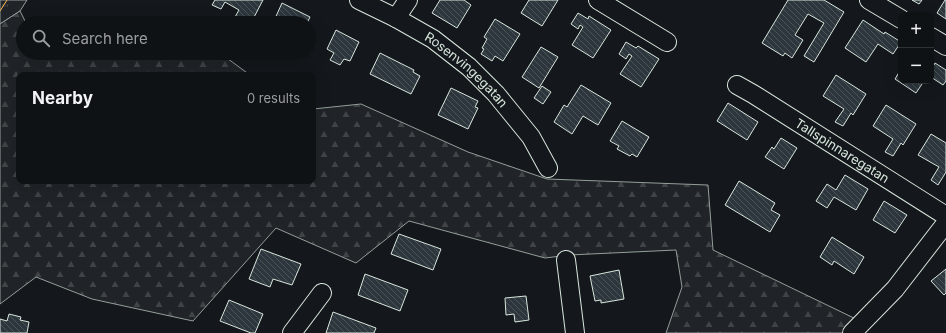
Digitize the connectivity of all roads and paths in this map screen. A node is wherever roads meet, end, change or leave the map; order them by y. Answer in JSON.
{"nodes":[{"id":1,"x":359,"y":0,"type":"edge"},
{"id":2,"x":408,"y":0,"type":"edge"},
{"id":3,"x":598,"y":0,"type":"edge"},
{"id":4,"x":869,"y":0,"type":"edge"},
{"id":5,"x":898,"y":17,"type":"edge"},
{"id":6,"x":396,"y":18,"type":"junction"},
{"id":7,"x":934,"y":39,"type":"edge"},
{"id":8,"x":667,"y":42,"type":"dead end"},
{"id":9,"x":946,"y":46,"type":"edge"},
{"id":10,"x":737,"y":84,"type":"dead end"},
{"id":11,"x":548,"y":168,"type":"dead end"},
{"id":12,"x":946,"y":216,"type":"edge"},
{"id":13,"x":946,"y":223,"type":"edge"},
{"id":14,"x":566,"y":260,"type":"dead end"},
{"id":15,"x":322,"y":293,"type":"dead end"},
{"id":16,"x":292,"y":333,"type":"edge"},
{"id":17,"x":575,"y":333,"type":"edge"},
{"id":18,"x":852,"y":333,"type":"edge"}],
"edges":[{"from":1,"to":6,"type":"street","name":"Rosenvingegatan"},
{"from":2,"to":6,"type":"street"},
{"from":3,"to":8,"type":"street"},
{"from":4,"to":5,"type":"street"},
{"from":6,"to":11,"type":"street","name":"Rosenvingegatan"},
{"from":7,"to":9,"type":"street"},
{"from":10,"to":12,"type":"street","name":"Tallspinnaregatan"},
{"from":13,"to":18,"type":"street"},
{"from":14,"to":17,"type":"street"},
{"from":15,"to":16,"type":"street"}]}
